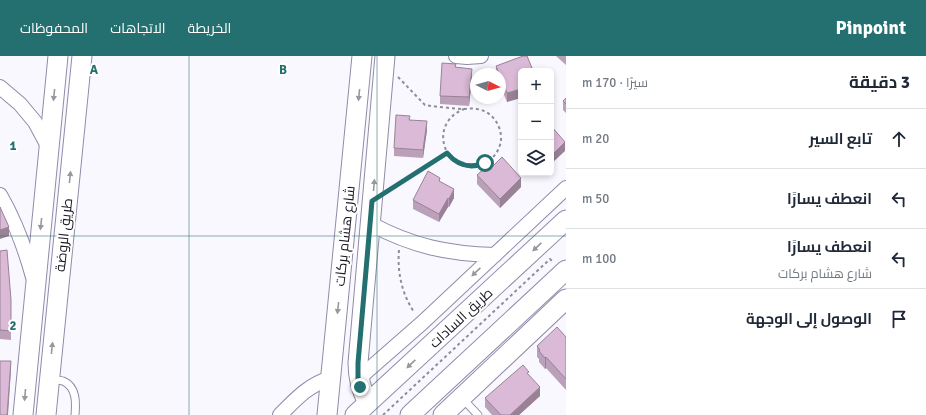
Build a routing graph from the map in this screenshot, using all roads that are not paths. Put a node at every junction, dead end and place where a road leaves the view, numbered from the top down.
1 (58, 56) edge
2 (82, 56) edge
3 (362, 56) edge
4 (456, 56) edge
5 (481, 56) edge
6 (385, 60) edge
7 (0, 87) edge
8 (49, 148) junction
9 (566, 188) edge
10 (0, 195) edge
11 (371, 224) junction
12 (564, 224) edge
13 (494, 255) junction
14 (564, 272) edge
15 (35, 284) junction
16 (566, 299) edge
17 (331, 378) junction
18 (358, 379) junction
19 (49, 380) junction
20 (462, 398) junction
21 (362, 409) edge
22 (23, 415) edge
23 (46, 415) edge
24 (75, 415) edge
25 (280, 415) edge
26 (327, 415) edge
27 (410, 415) edge
28 (443, 415) edge
29 (478, 415) edge

1 -> 8 street, طريق الروضة
19 -> 2 street, طريق الروضة
3 -> 17 street, شارع هشام بركات
4 - 5 street
11 -> 6 street, شارع هشام بركات
7 - 8 street
8 -> 15 street, طريق الروضة
9 - 13 street
10 - 15 street
11 - 13 street
11 - 18 street, شارع هشام بركات
12 -> 21 street, طريق السادات
13 -> 18 street
14 - 27 street
15 -> 22 street, طريق الروضة
16 - 20 street
17 - 18 street
17 - 25 street
17 - 26 street, شارع هشام بركات
18 - 21 street, شارع هشام بركات
19 - 23 street, طريق الروضة
19 - 24 lane
20 - 28 street
20 - 29 lane

